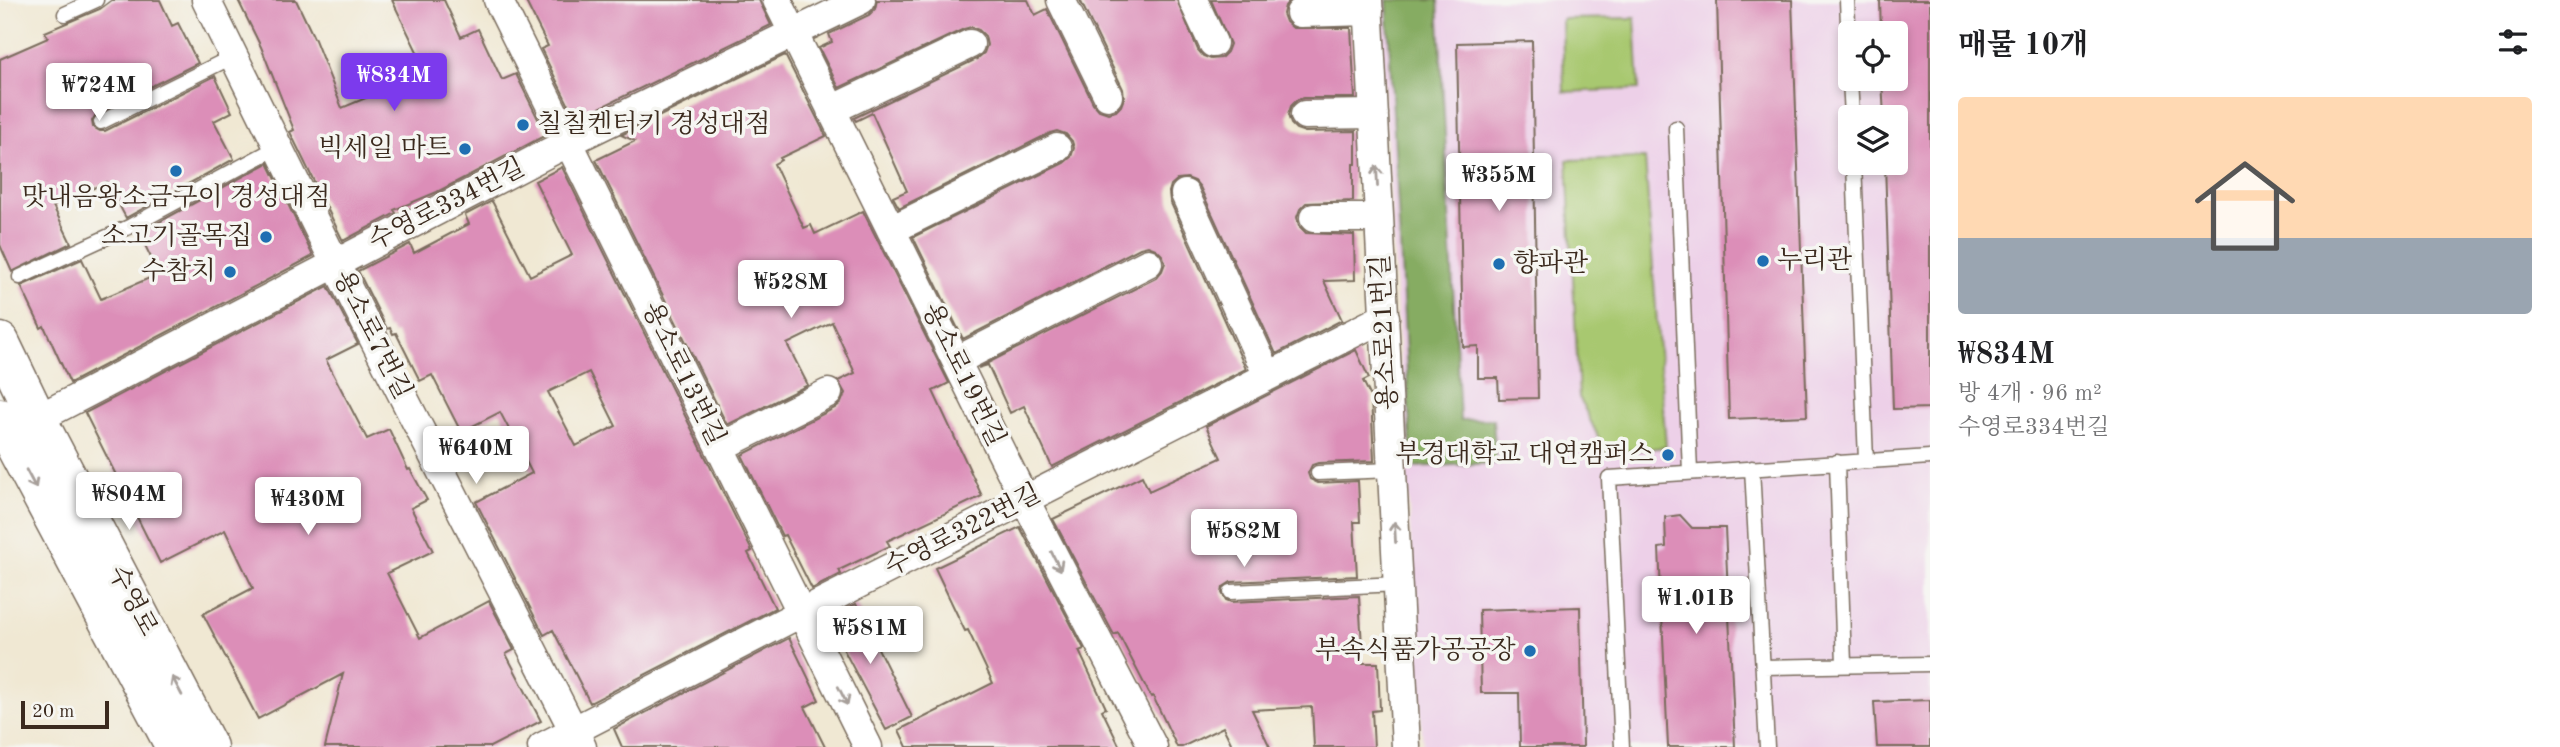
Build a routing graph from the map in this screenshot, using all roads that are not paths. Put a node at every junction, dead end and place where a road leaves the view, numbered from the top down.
1 (96, 0) edge
2 (206, 0) edge
3 (498, 0) edge
4 (777, 0) edge
5 (861, 0) edge
6 (1061, 0) edge
7 (1193, 0) edge
8 (1847, 0) edge
9 (1369, 5) edge
10 (1300, 13) dead end
11 (65, 15) dead end
12 (1848, 21) edge
13 (793, 34) junction
14 (1213, 43) dead end
15 (970, 44) dead end
16 (234, 56) junction
17 (1108, 96) dead end
18 (831, 110) junction
19 (1374, 114) junction
20 (1305, 115) dead end
21 (101, 122) dead end
22 (1676, 128) dead end
23 (569, 142) junction
24 (278, 147) junction
25 (1057, 148) dead end
26 (1854, 175) edge
27 (1185, 194) dead end
28 (1314, 218) dead end
29 (1379, 218) junction
30 (891, 230) junction
31 (335, 263) junction
32 (1148, 263) dead end
33 (20, 277) dead end
34 (1385, 317) junction
35 (0, 342) edge
36 (956, 361) junction
37 (1268, 376) junction
38 (828, 393) dead end
39 (19, 419) edge
40 (719, 447) junction
41 (1930, 457) edge
42 (1866, 460) junction
43 (1837, 462) junction
44 (1752, 468) junction
45 (1392, 470) junction
46 (1690, 472) junction
47 (1318, 473) dead end
48 (1025, 500) junction
49 (1398, 584) junction
50 (1231, 592) dead end
51 (801, 612) junction
52 (1844, 664) junction
53 (1930, 664) edge
54 (1763, 667) junction
55 (578, 739) edge
56 (180, 740) edge
57 (542, 747) edge
58 (868, 747) edge
59 (1153, 747) edge
60 (1406, 747) edge
61 (1622, 747) edge
62 (1767, 747) edge

1 - 11 lane
2 - 16 street, 용소로7번길
3 - 23 street, 용소로13번길
4 - 13 street, 용소로19번길
5 - 13 street, 수영로334번길
6 - 17 street
7 - 14 street
8 - 12 lane
9 - 10 street
9 - 19 street, 용소로21번길
13 - 18 street, 용소로19번길
13 - 23 street, 수영로334번길
15 - 18 street
16 - 21 lane
16 - 24 street, 용소로7번길
18 - 30 street, 용소로19번길
19 - 20 street
29 -> 19 street, 용소로21번길
22 - 46 lane
23 - 31 street, 수영로334번길
23 - 40 street, 용소로13번길
24 - 31 street, 용소로7번길
24 - 33 lane
25 - 30 street
26 - 42 lane
27 - 37 street
28 - 29 street
29 - 34 street, 용소로21번길
30 - 36 street, 용소로19번길
31 - 39 street, 수영로334번길
31 - 55 street, 용소로7번길
32 - 36 street
34 - 37 street, 수영로322번길
34 - 45 street, 용소로21번길
35 - 39 main road, 수영로
36 - 48 street, 용소로19번길
37 - 48 street, 수영로322번길
38 - 40 street
39 - 56 main road, 수영로
40 - 51 street, 용소로13번길
41 - 42 lane
42 - 43 lane
43 - 44 lane
43 - 52 lane
44 - 46 lane
44 - 54 lane
45 - 47 lane
49 -> 45 street, 용소로21번길
46 - 61 lane
48 - 51 street, 수영로322번길
48 -> 59 street, 용소로19번길
49 - 50 lane
49 - 60 street, 용소로21번길
51 - 55 street, 수영로322번길
51 -> 58 street, 용소로13번길
52 - 53 lane
52 - 54 lane
54 - 62 lane
55 - 57 street, 수영로322번길

